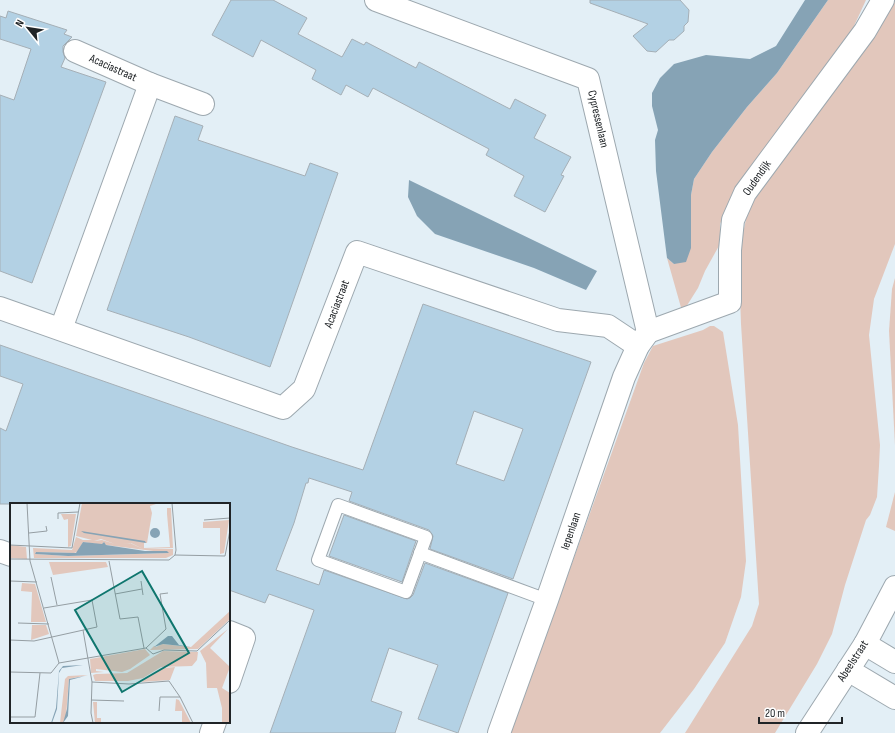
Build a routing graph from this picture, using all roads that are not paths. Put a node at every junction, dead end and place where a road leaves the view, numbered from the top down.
1 (376, 0) edge
2 (883, 0) edge
3 (75, 51) dead end
4 (150, 84) junction
5 (203, 104) dead end
6 (0, 308) edge
7 (61, 329) junction
8 (643, 339) junction
9 (0, 552) edge
10 (420, 553) junction
11 (10, 555) edge
12 (895, 587) edge
13 (547, 600) junction
14 (230, 632) edge
15 (866, 644) junction
16 (895, 662) edge
17 (848, 670) junction
18 (230, 679) edge
19 (895, 698) edge
20 (215, 723) edge
21 (211, 733) edge
22 (499, 733) edge
23 (807, 733) edge

1 - 8 street, Cypressenlaan
2 - 8 street, Oudendijk
3 - 4 street, Acaciastraat
4 - 5 street, Acaciastraat
4 - 7 street, Acaciastraat
6 - 7 street, Acaciastraat
7 - 8 street, Acaciastraat
8 - 13 street, Iepenlaan
9 - 11 street
10 - 10 lane
10 - 13 lane
12 - 15 street, Abeelstraat
13 - 22 street, Iepenlaan
14 - 18 street
15 - 16 street
15 - 17 street, Abeelstraat
17 - 19 street
17 - 23 street, Abeelstraat
20 - 21 street

